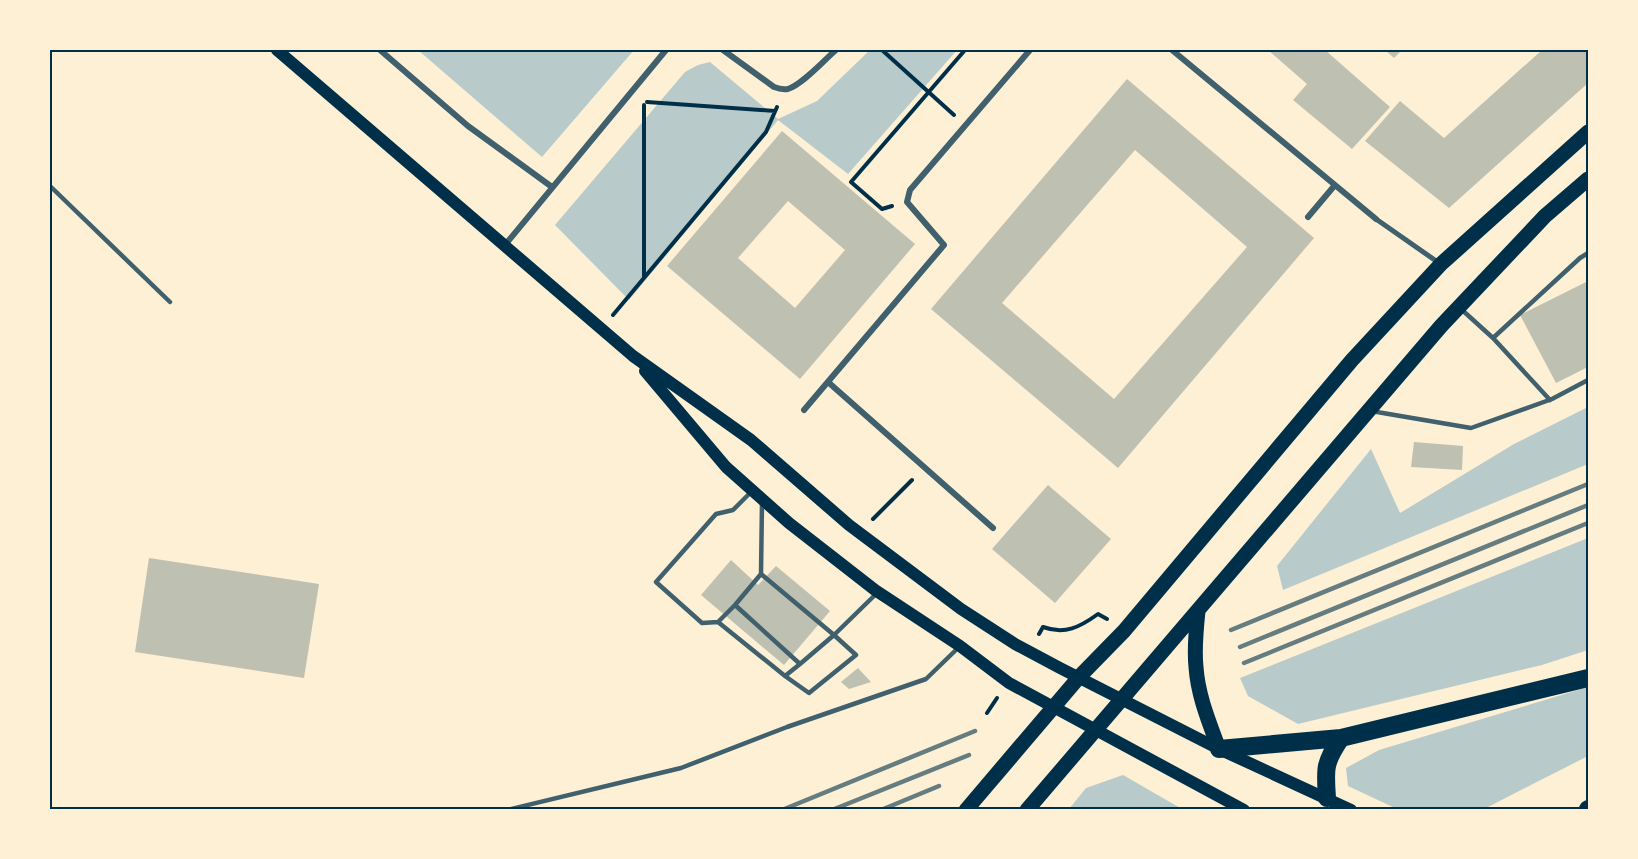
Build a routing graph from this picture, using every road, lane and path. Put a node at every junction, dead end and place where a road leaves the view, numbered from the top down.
1 (277, 50) edge
2 (380, 50) edge
3 (666, 50) edge
4 (723, 50) edge
5 (836, 50) edge
6 (882, 50) edge
7 (965, 50) edge
8 (1030, 50) edge
9 (1172, 50) edge
10 (789, 89) junction
11 (929, 92) junction
12 (775, 111) junction
13 (965, 126) junction
14 (1588, 132) edge
15 (1588, 178) edge
16 (1335, 185) junction
17 (50, 186) edge
18 (552, 188) junction
19 (907, 202) junction
20 (1308, 217) dead end
21 (1376, 219) joint
22 (505, 246) junction
23 (1588, 253) edge
24 (1441, 264) junction
25 (644, 278) junction
26 (170, 302) dead end
27 (1459, 307) junction
28 (602, 329) junction
29 (1493, 338) junction
30 (633, 357) junction
31 (1588, 380) edge
32 (828, 382) junction
33 (1550, 399) junction
34 (804, 410) dead end
35 (1369, 411) junction
36 (925, 466) junction
37 (752, 490) junction
38 (762, 500) junction
39 (993, 528) dead end
40 (859, 534) junction
41 (761, 574) junction
42 (878, 592) junction
43 (735, 605) junction
44 (1198, 611) junction
45 (718, 622) junction
46 (834, 635) junction
47 (960, 646) junction
48 (800, 664) junction
49 (785, 676) junction
50 (1080, 676) junction
51 (1588, 678) edge
52 (1122, 699) junction
53 (1053, 707) junction
54 (1094, 730) junction
55 (1341, 738) junction
56 (1219, 748) junction
57 (1328, 804) edge
58 (507, 810) edge
59 (966, 810) edge
60 (1027, 810) edge
61 (1244, 810) edge
62 (1351, 810) edge

1 - 22 main road
2 - 18 street
3 - 18 street
4 - 10 street
5 - 10 street
6 - 11 path
7 - 11 path
8 - 13 street
9 - 16 street
10 - 12 path
11 - 13 path
11 - 19 path
12 - 25 path
12 - 25 path
13 - 19 street
14 - 24 main road
15 - 27 main road
16 - 20 street
16 - 21 street
17 - 26 lane
18 - 22 street
19 - 32 street
21 - 24 street
22 - 28 main road
23 - 29 lane
24 - 50 main road
25 - 28 path
27 - 29 lane
27 - 35 main road
28 - 30 main road
29 - 33 lane
30 - 37 main road
30 - 40 main road
31 - 33 lane
32 - 34 street
32 - 36 street
33 - 35 lane
35 - 44 main road
36 - 39 street
36 - 40 path
37 - 38 main road
37 - 45 lane
38 - 41 lane
38 - 42 main road
40 - 50 main road
41 - 43 lane
41 - 46 lane
42 - 46 lane
42 - 47 main road
43 - 45 lane
43 - 48 lane
44 - 52 main road
44 - 56 main road
45 - 49 lane
46 - 48 lane
46 - 49 lane
47 - 53 main road
47 - 58 lane
48 - 49 lane
50 - 52 main road
50 - 53 main road
51 - 55 highway
52 - 54 main road
52 - 56 main road
53 - 54 main road
53 - 59 main road
54 - 60 main road
54 - 61 main road
55 - 56 highway
55 - 57 highway
56 - 57 main road
57 - 62 main road

